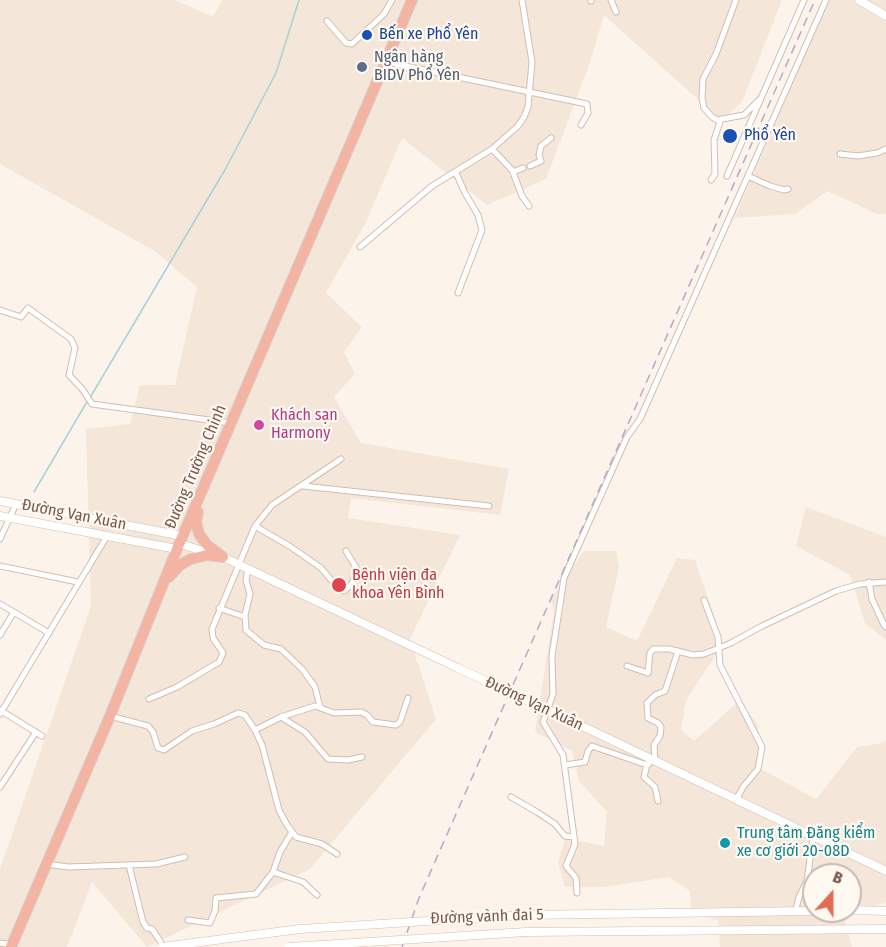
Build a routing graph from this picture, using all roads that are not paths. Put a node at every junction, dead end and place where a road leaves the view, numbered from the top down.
1 (392, 0) edge
2 (412, 0) edge
3 (522, 0) edge
4 (611, 0) edge
5 (736, 0) edge
6 (804, 0) edge
7 (826, 0) edge
8 (859, 0) edge
9 (616, 12) dead end
10 (886, 16) edge
11 (327, 21) dead end
12 (386, 62) junction
13 (530, 93) junction
14 (762, 97) junction
15 (721, 119) junction
16 (581, 125) dead end
17 (551, 138) dead end
18 (492, 149) junction
19 (886, 149) edge
20 (840, 154) dead end
21 (530, 166) dead end
22 (523, 168) dead end
23 (513, 172) junction
24 (456, 173) junction
25 (727, 176) dead end
26 (748, 176) junction
27 (711, 180) dead end
28 (789, 189) dead end
29 (529, 206) dead end
30 (360, 247) dead end
31 (458, 293) dead end
32 (0, 310) edge
33 (231, 423) junction
34 (341, 459) dead end
35 (303, 486) junction
36 (203, 490) junction
37 (0, 501) edge
38 (16, 504) junction
39 (489, 506) dead end
40 (0, 516) edge
41 (11, 518) junction
42 (255, 526) junction
43 (107, 536) junction
44 (0, 539) edge
45 (180, 543) junction
46 (346, 551) dead end
47 (223, 557) junction
48 (238, 564) junction
49 (0, 566) edge
50 (248, 569) junction
51 (78, 582) junction
52 (869, 582) junction
53 (886, 582) edge
54 (163, 585) junction
55 (704, 600) dead end
56 (0, 604) edge
57 (219, 608) junction
58 (14, 612) junction
59 (245, 617) junction
60 (886, 627) edge
61 (50, 633) junction
62 (0, 635) edge
63 (719, 649) junction
64 (678, 651) junction
65 (627, 666) dead end
66 (408, 698) dead end
67 (149, 699) dead end
68 (320, 706) junction
69 (0, 712) edge
70 (110, 716) junction
71 (281, 717) junction
72 (255, 729) junction
73 (362, 758) dead end
74 (650, 763) junction
75 (565, 765) junction
76 (0, 787) edge
77 (511, 797) dead end
78 (736, 800) junction
79 (658, 801) dead end
80 (292, 832) junction
81 (574, 837) junction
82 (813, 837) junction
83 (337, 854) dead end
84 (185, 857) dead end
85 (46, 864) junction
86 (129, 865) junction
87 (886, 871) edge
88 (273, 872) junction
89 (577, 893) dead end
90 (317, 895) dead end
91 (796, 909) dead end
92 (862, 910) edge
93 (802, 911) edge
94 (886, 911) edge
95 (188, 920) dead end
96 (886, 929) edge
97 (0, 943) edge
98 (11, 946) edge
99 (163, 947) edge
100 (289, 947) edge

1 - 11 street
2 - 12 highway, Đường Trường Chinh
3 - 13 street
4 - 9 street
5 - 15 street
6 - 14 street
7 - 26 street
8 - 10 main road
12 - 13 street
12 - 33 highway, Đường Trường Chinh
13 - 16 street
13 - 18 street
14 - 15 street
14 - 25 street
15 - 27 street
17 - 21 street
18 - 23 street
18 - 24 street
19 - 20 street
22 - 23 street
23 - 29 street
24 - 30 street
24 - 31 street
26 - 28 street
26 - 75 street
32 - 33 street
33 - 36 highway, Đường Trường Chinh
34 - 35 street
35 - 39 street
35 - 42 street
36 - 45 highway, Đường Trường Chinh
36 - 47 highway
37 - 38 main road, Đường Vạn Xuân
38 - 41 street
38 - 45 main road, Đường Vạn Xuân
40 - 41 main road, Đường Vạn Xuân
41 - 43 main road, Đường Vạn Xuân
41 - 44 street
42 - 46 street
42 - 48 street
43 - 45 main road, Đường Vạn Xuân
43 - 51 street
45 - 47 main road, Đường Vạn Xuân
45 - 54 highway, Đường Trường Chinh
47 - 48 main road, Đường Vạn Xuân
47 - 54 highway
48 - 50 main road, Đường Vạn Xuân
48 - 57 street
49 - 51 street
50 - 59 street
50 - 74 main road, Đường Vạn Xuân, bridge
51 - 61 street
52 - 53 street
52 - 60 street
52 - 63 street
54 - 70 highway, Đường Trường Chinh
55 - 63 street
56 - 58 street
57 - 59 street
57 - 67 street
58 - 61 street
58 - 62 street
59 - 68 street
61 - 69 street
63 - 64 street
63 - 78 street
64 - 65 street
64 - 74 street
66 - 68 street
68 - 71 street
69 - 76 street
70 - 72 street
70 - 85 highway, Đường Trường Chinh
71 - 72 street
71 - 73 street
72 - 80 street
74 - 75 street
74 - 78 main road, Đường Vạn Xuân
74 - 79 street
75 - 81 street
77 - 81 street
78 - 82 main road, Đường Vạn Xuân
80 - 83 street
80 - 88 street
81 - 89 street
82 - 87 main road, Đường Vạn Xuân
82 - 91 street
84 - 86 street
85 - 86 street
85 - 98 highway, Đường Trường Chinh
86 - 99 street
88 - 90 street
88 - 95 street
92 - 94 main road
93 - 99 main road, Đường vành đai 5, bridge
96 - 100 main road, Đường vành đai 5, bridge
97 - 98 street

